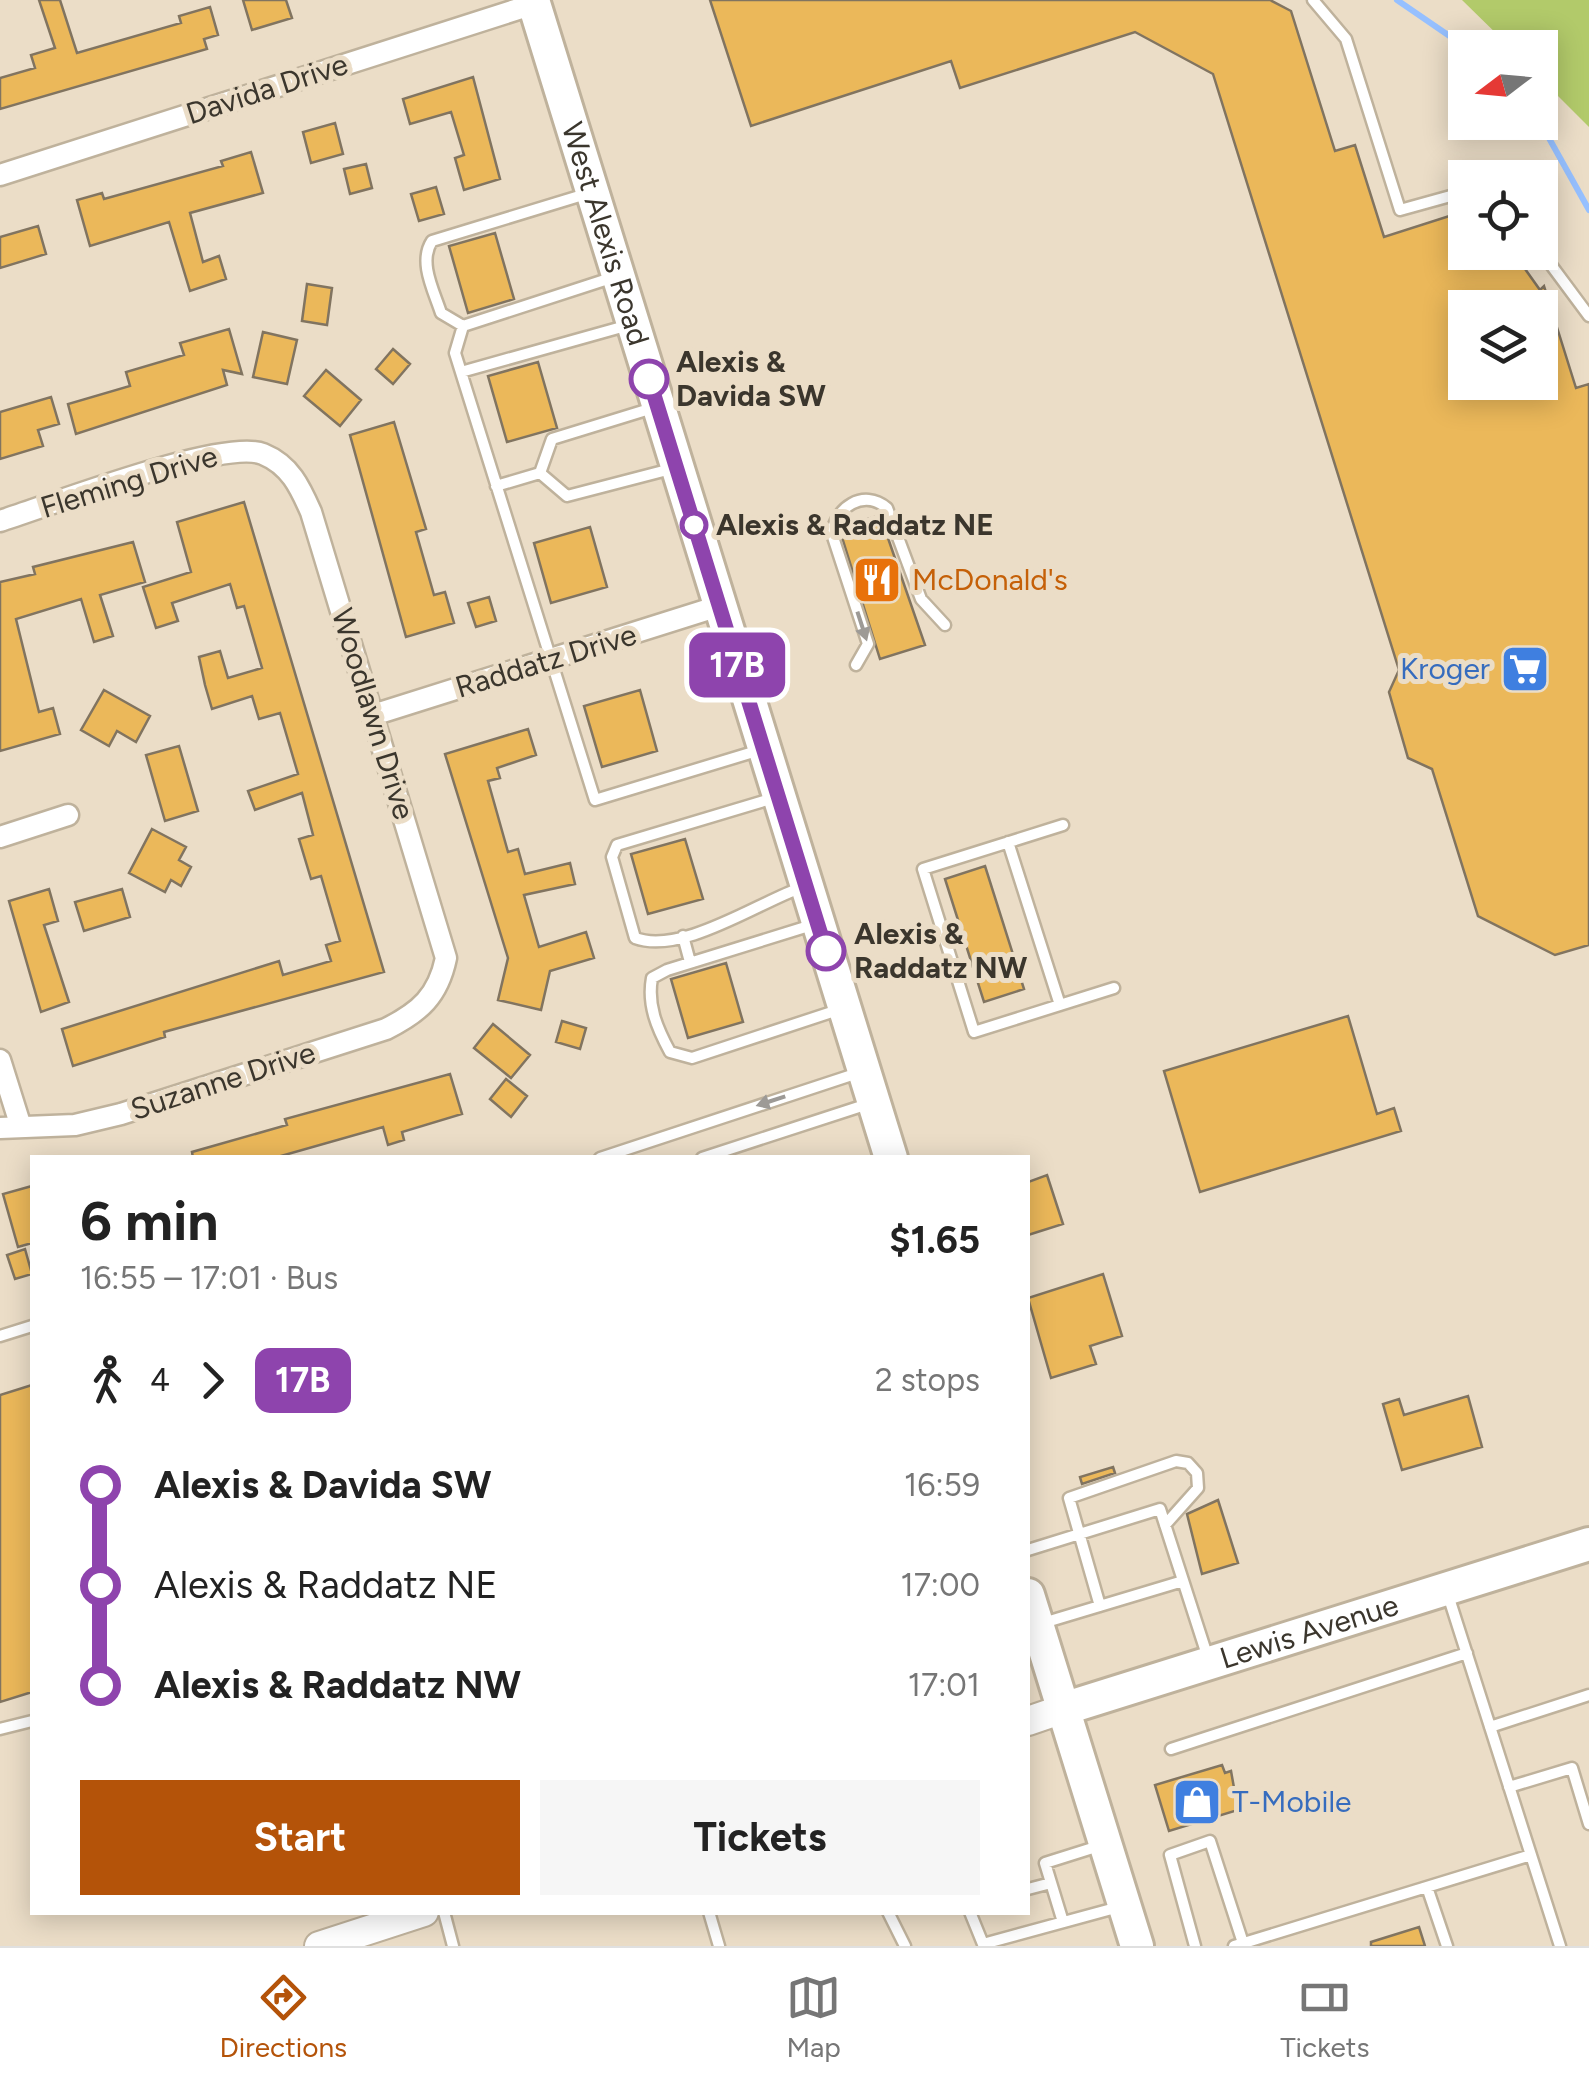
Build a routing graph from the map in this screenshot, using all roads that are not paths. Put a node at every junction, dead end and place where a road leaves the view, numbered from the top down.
1 (1314, 0) edge
2 (534, 2) edge
3 (0, 175) edge
4 (592, 192) junction
5 (1448, 197) edge
6 (1555, 270) edge
7 (618, 276) junction
8 (1589, 316) edge
9 (632, 324) junction
10 (463, 326) junction
11 (461, 372) junction
12 (658, 406) junction
13 (260, 452) joint
14 (676, 467) junction
15 (540, 472) junction
16 (496, 486) junction
17 (0, 521) edge
18 (719, 606) junction
19 (945, 625) dead end
20 (550, 660) junction
21 (856, 665) dead end
22 (373, 715) junction
23 (763, 749) junction
24 (778, 797) junction
25 (68, 816) dead end
26 (1062, 825) dead end
27 (0, 837) edge
28 (1008, 842) junction
29 (806, 886) junction
30 (818, 923) junction
31 (683, 936) junction
32 (690, 962) junction
33 (1114, 988) dead end
34 (434, 995) joint
35 (1060, 1004) junction
36 (844, 1008) junction
37 (0, 1060) edge
38 (864, 1071) junction
39 (874, 1102) junction
40 (10, 1128) edge
41 (609, 1155) edge
42 (711, 1155) edge
43 (890, 1155) edge
44 (30, 1327) edge
45 (0, 1336) edge
46 (1165, 1524) junction
47 (1077, 1534) junction
48 (1589, 1544) edge
49 (1030, 1549) edge
50 (1183, 1581) junction
51 (1446, 1589) junction
52 (1100, 1606) junction
53 (1032, 1610) edge
54 (1467, 1653) junction
55 (1210, 1663) junction
56 (1589, 1695) edge
57 (1064, 1709) junction
58 (1030, 1719) edge
59 (30, 1720) edge
60 (1490, 1727) junction
61 (0, 1728) edge
62 (1171, 1748) dead end
63 (1509, 1787) junction
64 (1589, 1824) edge
65 (1105, 1844) junction
66 (1531, 1856) junction
67 (1051, 1883) junction
68 (1427, 1887) junction
69 (1030, 1888) edge
70 (1124, 1906) junction
71 (415, 1915) edge
72 (445, 1915) edge
73 (710, 1915) edge
74 (890, 1915) edge
75 (971, 1915) edge
76 (1063, 1922) junction
77 (979, 1945) edge
78 (1239, 1945) edge
79 (318, 1946) edge
80 (454, 1946) edge
81 (719, 1946) edge
82 (905, 1946) edge
83 (1137, 1946) edge
84 (1196, 1946) edge
85 (1447, 1946) edge
86 (1560, 1946) edge

1 - 5 lane
2 - 3 street, Davida Drive
2 - 4 main road, West Alexis Road
4 - 7 main road, West Alexis Road
4 - 10 lane
6 - 8 lane
7 - 9 main road, West Alexis Road
7 - 10 lane
9 - 11 lane
9 - 12 main road, West Alexis Road
10 - 11 lane
11 - 16 lane
12 - 14 main road, West Alexis Road
12 - 15 lane
13 - 17 street, Fleming Drive
13 - 22 street, Woodlawn Drive
14 - 15 lane
14 - 18 main road, West Alexis Road
15 - 16 lane
16 - 20 lane
18 - 20 street, Raddatz Drive
18 - 23 main road, West Alexis Road
19 -> 21 lane
20 - 22 street, Raddatz Drive
20 - 23 lane
22 - 34 street, Woodlawn Drive
23 - 24 main road, West Alexis Road
24 - 29 main road, West Alexis Road
24 - 31 lane
25 - 27 street
26 - 28 lane
28 - 35 lane
28 - 35 lane
29 - 30 main road, West Alexis Road
29 - 31 lane
30 - 32 lane
30 - 36 main road, West Alexis Road
31 - 32 lane
32 - 36 lane
33 - 35 lane
34 - 40 street, Suzanne Drive
36 - 38 main road, West Alexis Road
37 - 40 street
38 - 39 main road, West Alexis Road
38 -> 41 lane
39 - 42 lane
39 - 43 main road, West Alexis Road
44 - 45 lane
46 - 47 lane
46 - 47 lane
46 - 50 lane
47 - 49 lane
47 - 52 lane
48 - 51 main road, Lewis Avenue
50 - 52 lane
50 - 55 lane
51 - 54 lane
51 - 55 main road, Lewis Avenue
52 - 53 lane
53 - 57 main road
54 - 60 lane
54 - 62 lane
55 - 57 main road, Lewis Avenue
56 - 60 lane
57 - 58 main road, Lewis Avenue
57 - 65 main road
59 - 61 lane
60 - 63 lane
63 - 64 lane
63 - 66 lane
65 - 67 lane
65 - 70 main road
66 - 68 lane
66 - 86 lane
67 - 69 lane
67 - 76 lane
68 - 78 lane
68 - 85 lane
70 - 76 lane
70 - 83 main road
71 - 79 main road
72 - 80 lane
73 - 81 lane
74 - 82 lane
75 - 77 lane
76 - 77 lane
78 - 84 lane

